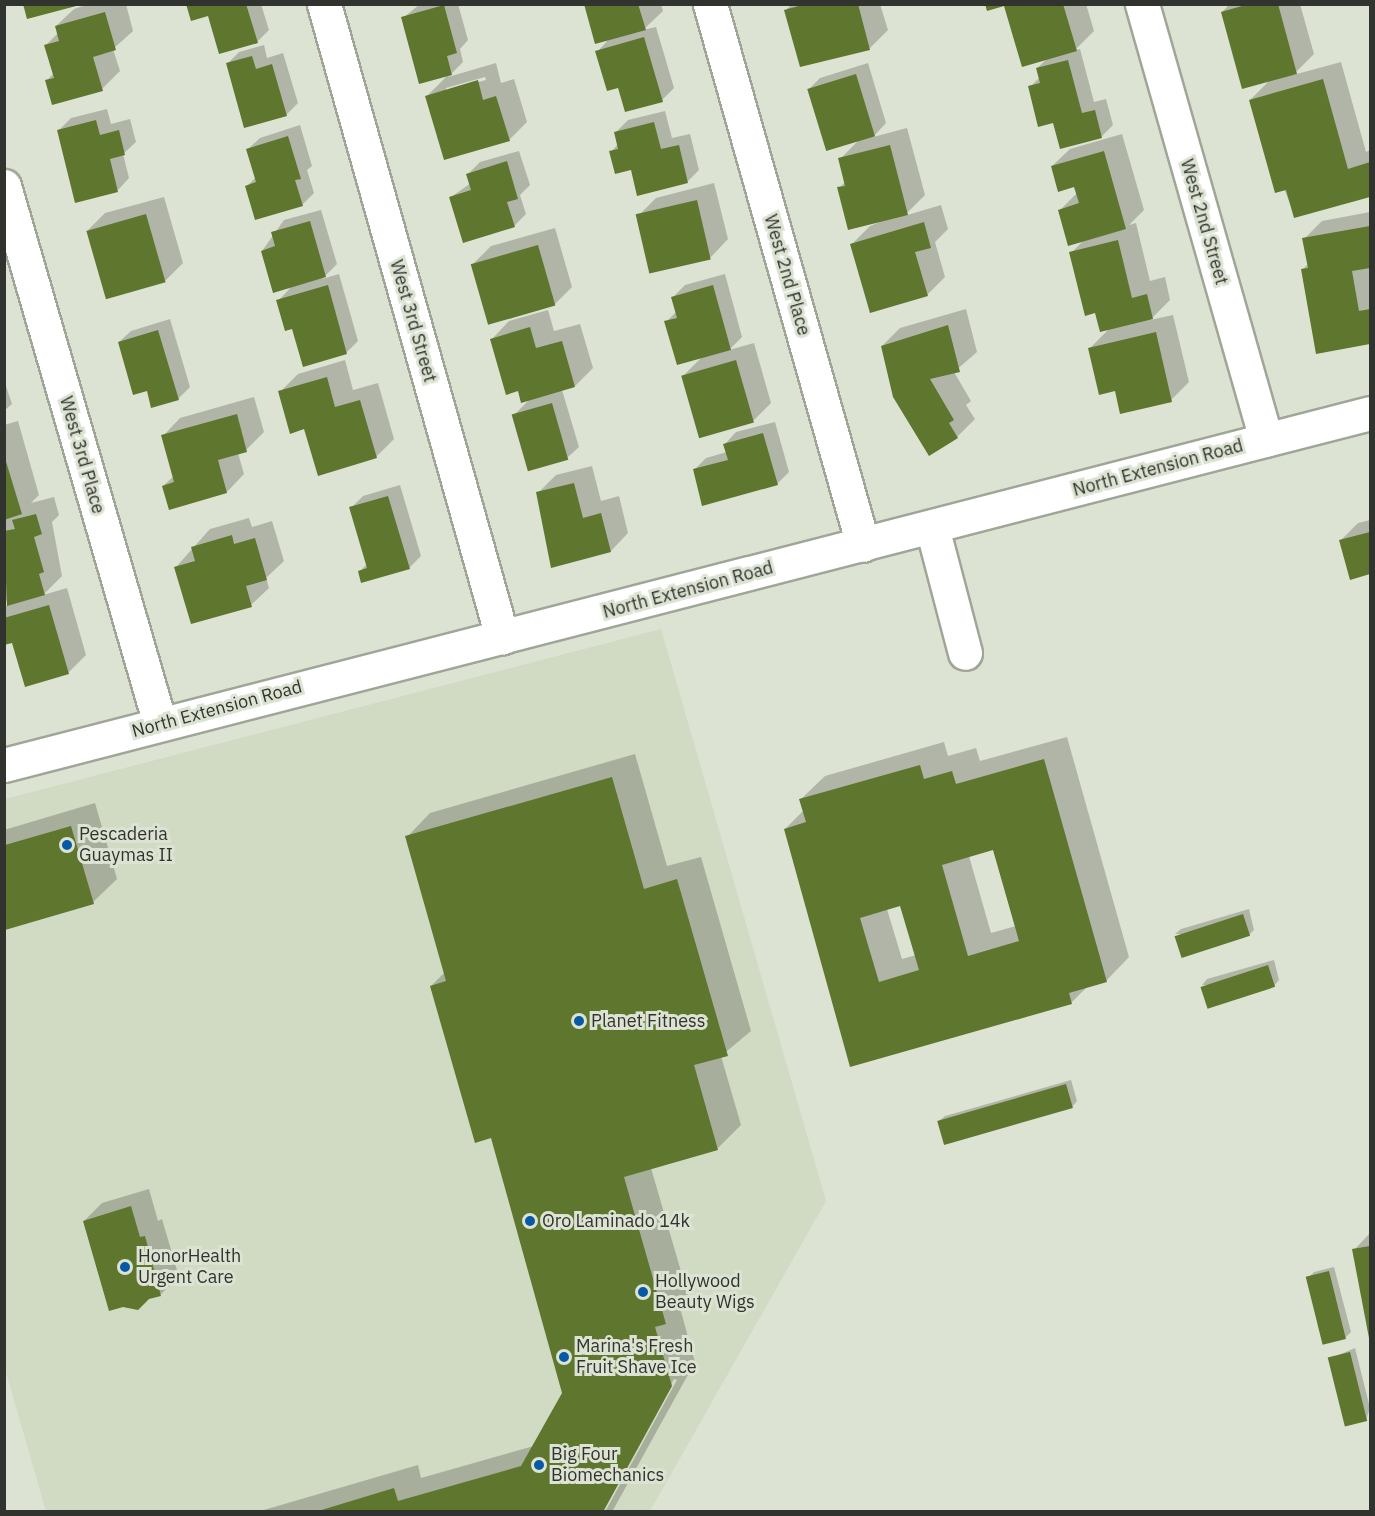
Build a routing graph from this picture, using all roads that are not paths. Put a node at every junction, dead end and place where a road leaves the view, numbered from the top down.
1 (324, 4) edge
2 (710, 4) edge
3 (1142, 4) edge
4 (4, 186) edge
5 (1371, 413) edge
6 (1266, 440) junction
7 (932, 527) junction
8 (863, 545) junction
9 (502, 637) junction
10 (965, 653) dead end
11 (160, 724) junction
12 (4, 765) edge

1 - 9 street, West 3rd Street
2 - 8 street, West 2nd Place
3 - 6 street, West 2nd Street
4 - 11 street, West 3rd Place
5 - 6 street, North Extension Road
6 - 7 street, North Extension Road
7 - 8 street, North Extension Road
7 - 10 street
8 - 9 street, North Extension Road
9 - 11 street, North Extension Road
11 - 12 street, North Extension Road

